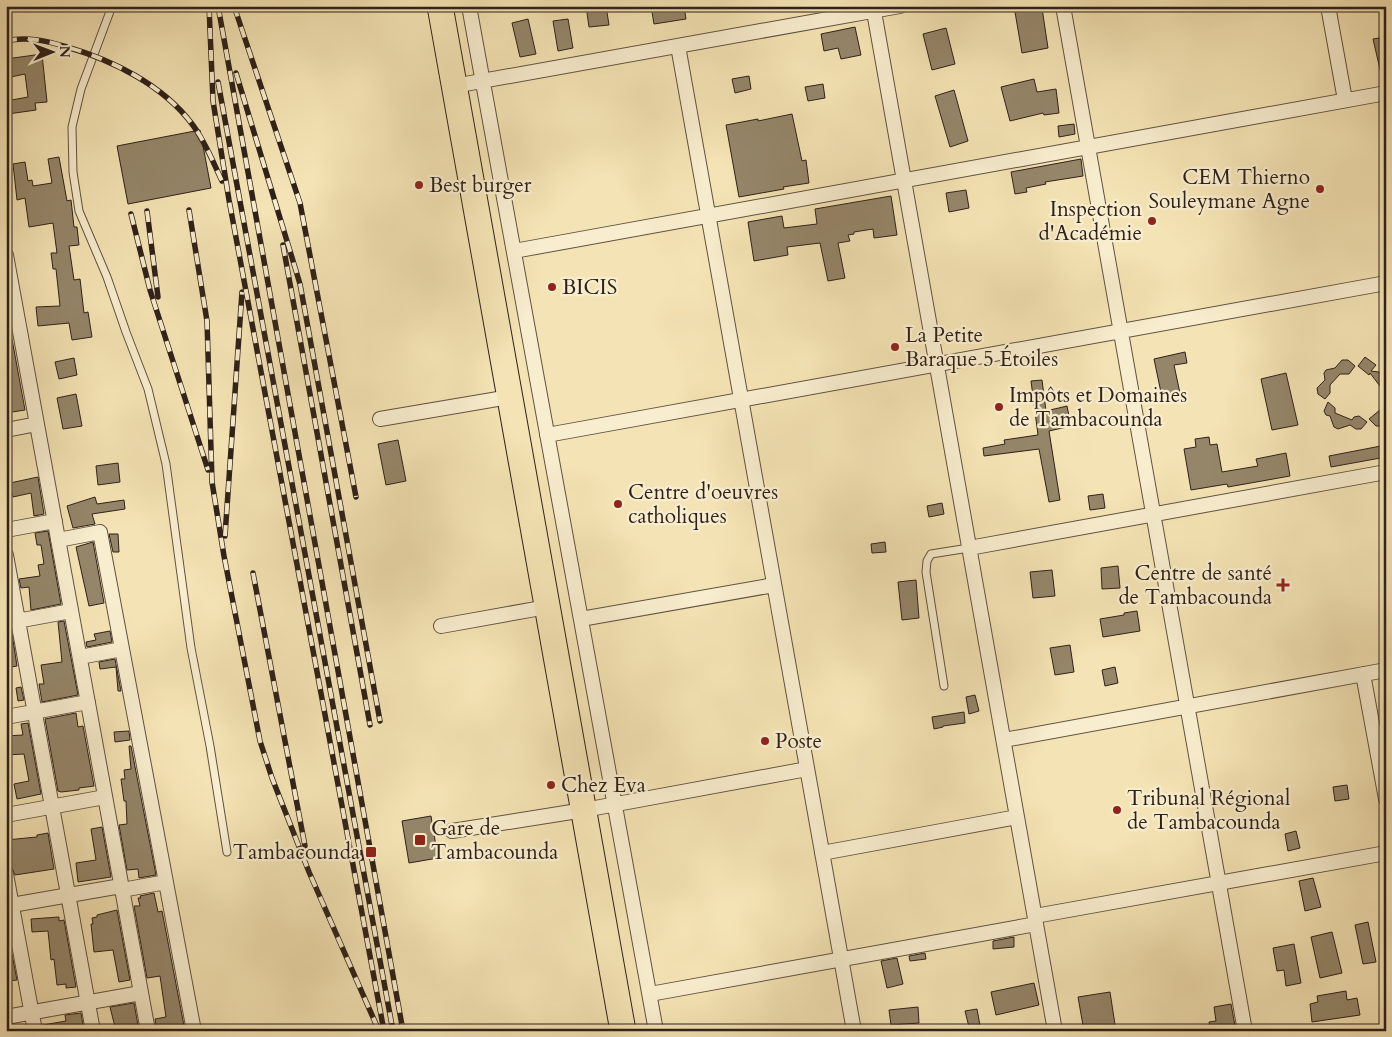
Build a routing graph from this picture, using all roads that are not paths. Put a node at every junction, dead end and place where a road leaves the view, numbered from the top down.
1 (112, 6) edge
2 (469, 6) edge
3 (900, 6) edge
4 (1063, 6) edge
5 (1328, 6) edge
6 (439, 7) edge
7 (873, 9) edge
8 (678, 46) junction
9 (483, 81) junction
10 (454, 86) junction
11 (1386, 93) edge
12 (1345, 100) junction
13 (1088, 147) junction
14 (904, 180) junction
15 (708, 216) junction
16 (514, 251) junction
17 (6, 255) edge
18 (1386, 283) edge
19 (13, 331) edge
20 (1121, 331) junction
21 (937, 364) junction
22 (510, 397) junction
23 (741, 400) junction
24 (380, 419) dead end
25 (37, 424) junction
26 (6, 430) edge
27 (547, 435) junction
28 (1386, 472) edge
29 (1153, 514) junction
30 (55, 521) junction
31 (6, 530) edge
32 (58, 540) junction
33 (969, 548) junction
34 (6, 555) edge
35 (774, 584) junction
36 (548, 608) junction
37 (71, 611) junction
38 (581, 620) junction
39 (12, 622) edge
40 (441, 626) dead end
41 (122, 649) junction
42 (80, 657) junction
43 (1386, 670) edge
44 (1363, 674) junction
45 (944, 686) dead end
46 (88, 702) junction
47 (1188, 706) junction
48 (35, 711) junction
49 (6, 716) edge
50 (1004, 740) junction
51 (807, 769) junction
52 (105, 797) junction
53 (1386, 799) edge
54 (615, 804) junction
55 (52, 806) junction
56 (584, 810) junction
57 (6, 815) edge
58 (1017, 818) junction
59 (452, 831) dead end
60 (227, 852) dead end
61 (822, 853) junction
62 (1386, 853) edge
63 (6, 874) edge
64 (166, 882) junction
65 (1219, 883) junction
66 (122, 888) junction
67 (68, 895) junction
68 (9, 906) edge
69 (1036, 920) junction
70 (841, 959) junction
71 (141, 993) junction
72 (650, 994) junction
73 (88, 1002) junction
74 (31, 1013) junction
75 (6, 1017) edge
76 (35, 1031) edge
77 (94, 1031) edge
78 (148, 1031) edge
79 (194, 1031) edge
80 (623, 1031) edge
81 (656, 1031) edge
82 (854, 1031) edge
83 (1055, 1031) edge
84 (1246, 1031) edge

1 - 60 lane
2 - 9 street
3 - 7 street
4 - 13 street
5 - 12 street
6 - 10 highway
7 - 8 street
7 - 14 street
8 - 9 street
8 - 15 street
9 - 10 street
9 - 16 street
10 - 22 highway
11 - 12 street
12 - 13 street
13 - 14 street
13 - 20 street
14 - 15 street
14 - 21 street
15 - 16 street
15 - 23 street
16 - 27 street
17 - 19 street
18 - 20 street
19 - 25 street
20 - 21 street
20 - 29 street
21 - 23 street
21 - 33 street
22 - 24 street
22 - 36 highway
23 - 27 street
23 - 35 street
25 - 26 street
25 - 30 street
27 - 38 street
28 - 29 street
29 - 33 street
29 - 47 street
30 - 31 street
30 - 32 street
32 - 37 street
32 - 41 street
33 - 45 lane
33 - 50 street
34 - 39 street
35 - 38 street
35 - 51 street
36 - 40 street
36 - 56 highway
37 - 39 street
37 - 42 street
38 - 54 street
39 - 48 street
41 - 42 street
41 - 64 street
42 - 46 street
43 - 44 street
44 - 47 street
44 - 53 street
46 - 48 street
46 - 52 street
47 - 50 street
47 - 65 street
48 - 49 street
48 - 55 street
50 - 58 street
51 - 54 street
51 - 61 street
52 - 55 street
52 - 66 street
54 - 56 street
54 - 72 street
55 - 57 street
55 - 67 street
56 - 59 street
56 - 80 highway
58 - 61 street
58 - 69 street
61 - 70 street
62 - 65 street
63 - 68 street
64 - 66 street
64 - 79 street
65 - 69 street
65 - 84 street
66 - 67 street
66 - 71 street
67 - 68 street
67 - 73 street
68 - 74 street
69 - 70 street
69 - 83 street
70 - 72 street
70 - 82 street
71 - 73 street
71 - 78 street
72 - 81 street
73 - 74 street
73 - 77 street
74 - 75 street
74 - 76 street

